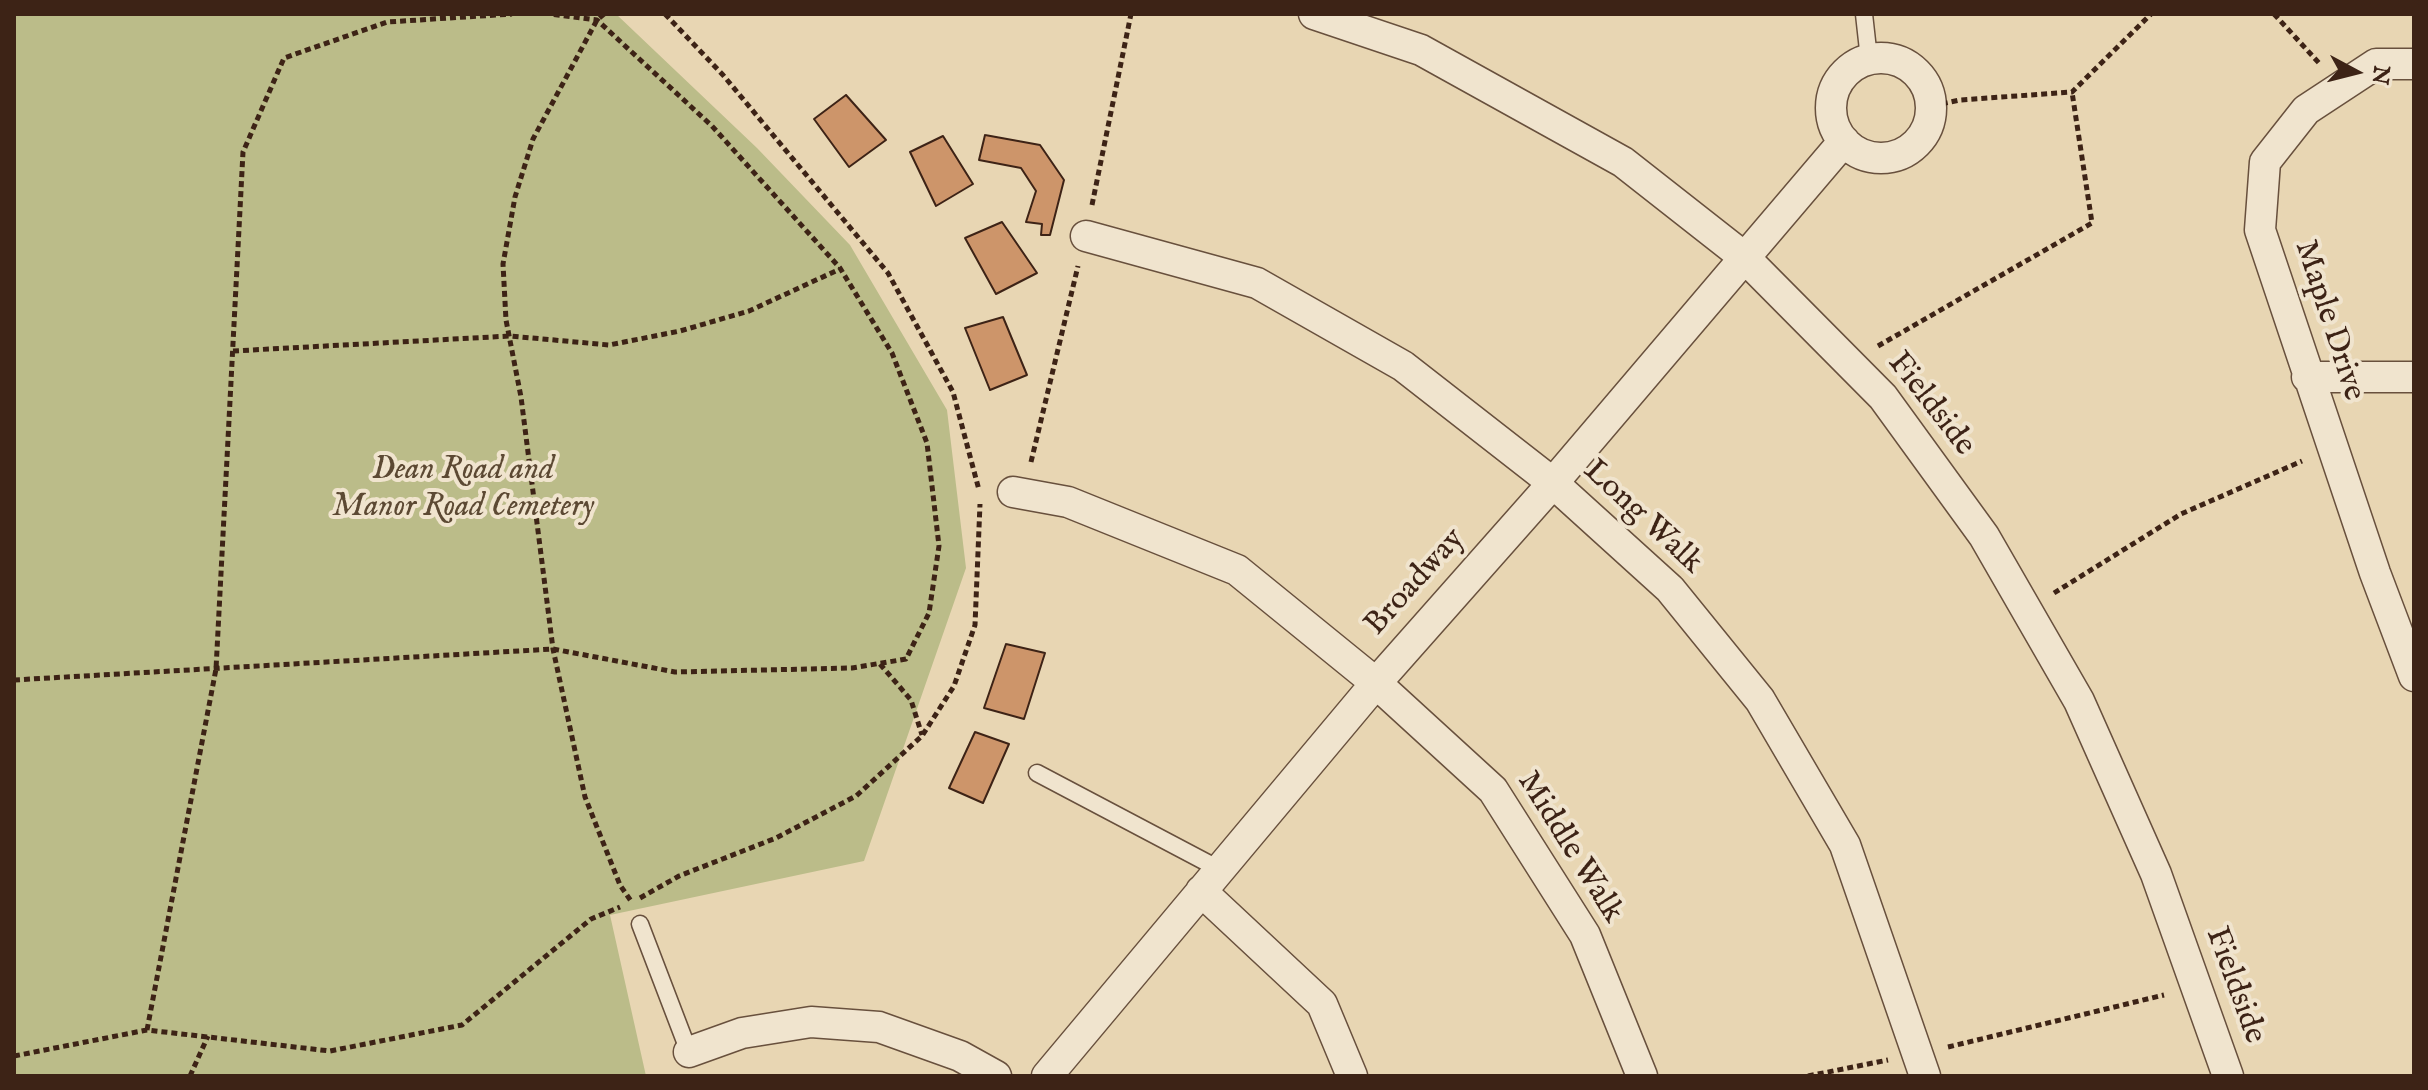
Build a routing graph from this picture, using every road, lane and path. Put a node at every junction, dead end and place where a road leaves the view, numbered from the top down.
1 (512, 14) edge
2 (550, 14) edge
3 (604, 14) edge
4 (665, 14) edge
5 (1314, 14) edge
6 (1864, 14) edge
7 (2151, 14) edge
8 (2274, 14) edge
9 (597, 20) junction
10 (1869, 59) junction
11 (2414, 64) edge
12 (2341, 87) junction
13 (2072, 92) junction
14 (1932, 106) junction
15 (1844, 141) junction
16 (1086, 236) dead end
17 (1744, 257) junction
18 (840, 268) junction
19 (510, 336) junction
20 (233, 351) junction
21 (1849, 363) junction
22 (2307, 377) junction
23 (2414, 377) edge
24 (2333, 448) junction
25 (1553, 483) junction
26 (1013, 492) dead end
27 (2027, 609) junction
28 (553, 649) junction
29 (880, 664) junction
30 (216, 669) junction
31 (2414, 676) edge
32 (14, 680) edge
33 (1376, 683) junction
34 (922, 736) junction
35 (1037, 773) dead end
36 (1210, 880) junction
37 (632, 902) junction
38 (640, 924) joint
39 (2196, 988) junction
40 (147, 1030) junction
41 (208, 1036) junction
42 (689, 1052) joint
43 (14, 1056) edge
44 (1921, 1065) edge
45 (190, 1076) edge
46 (996, 1076) edge
47 (1047, 1076) edge
48 (1352, 1076) edge
49 (1642, 1076) edge
50 (1808, 1076) edge
51 (2228, 1076) edge

1 - 20 path
2 - 9 path
3 - 9 path
4 - 34 path
5 - 17 street, Fieldside
6 - 10 lane
7 - 13 path
8 - 12 path
9 - 18 path
9 - 19 path
10 - 14 street
10 - 15 street
11 - 12 street, Maple Drive
12 - 22 street, Maple Drive
13 - 14 path
13 - 21 path
14 - 15 street
15 - 17 street, Broadway
16 - 25 street, Long Walk
17 - 21 street, Fieldside
17 - 25 street, Broadway
18 - 19 path
18 - 29 path
19 - 20 path
19 - 28 path
20 - 30 path
21 - 27 street, Fieldside
22 - 23 street
22 - 24 street, Maple Drive
24 - 27 path
24 - 31 street, Maple Drive
25 - 33 street, Broadway
25 - 44 street, Long Walk
26 - 33 street, Middle Walk
27 - 39 street, Fieldside
28 - 29 path
28 - 30 path
28 - 37 path
29 - 34 path
30 - 32 path
30 - 40 path
33 - 36 street, Broadway
33 - 49 street, Middle Walk
34 - 37 path
35 - 36 lane
36 - 47 street, Broadway
36 - 48 street
37 - 38 path
37 - 41 path
38 - 42 lane
39 - 44 path
39 - 51 street, Fieldside
40 - 41 path
40 - 43 path
41 - 45 path
42 - 46 street
44 - 50 path

